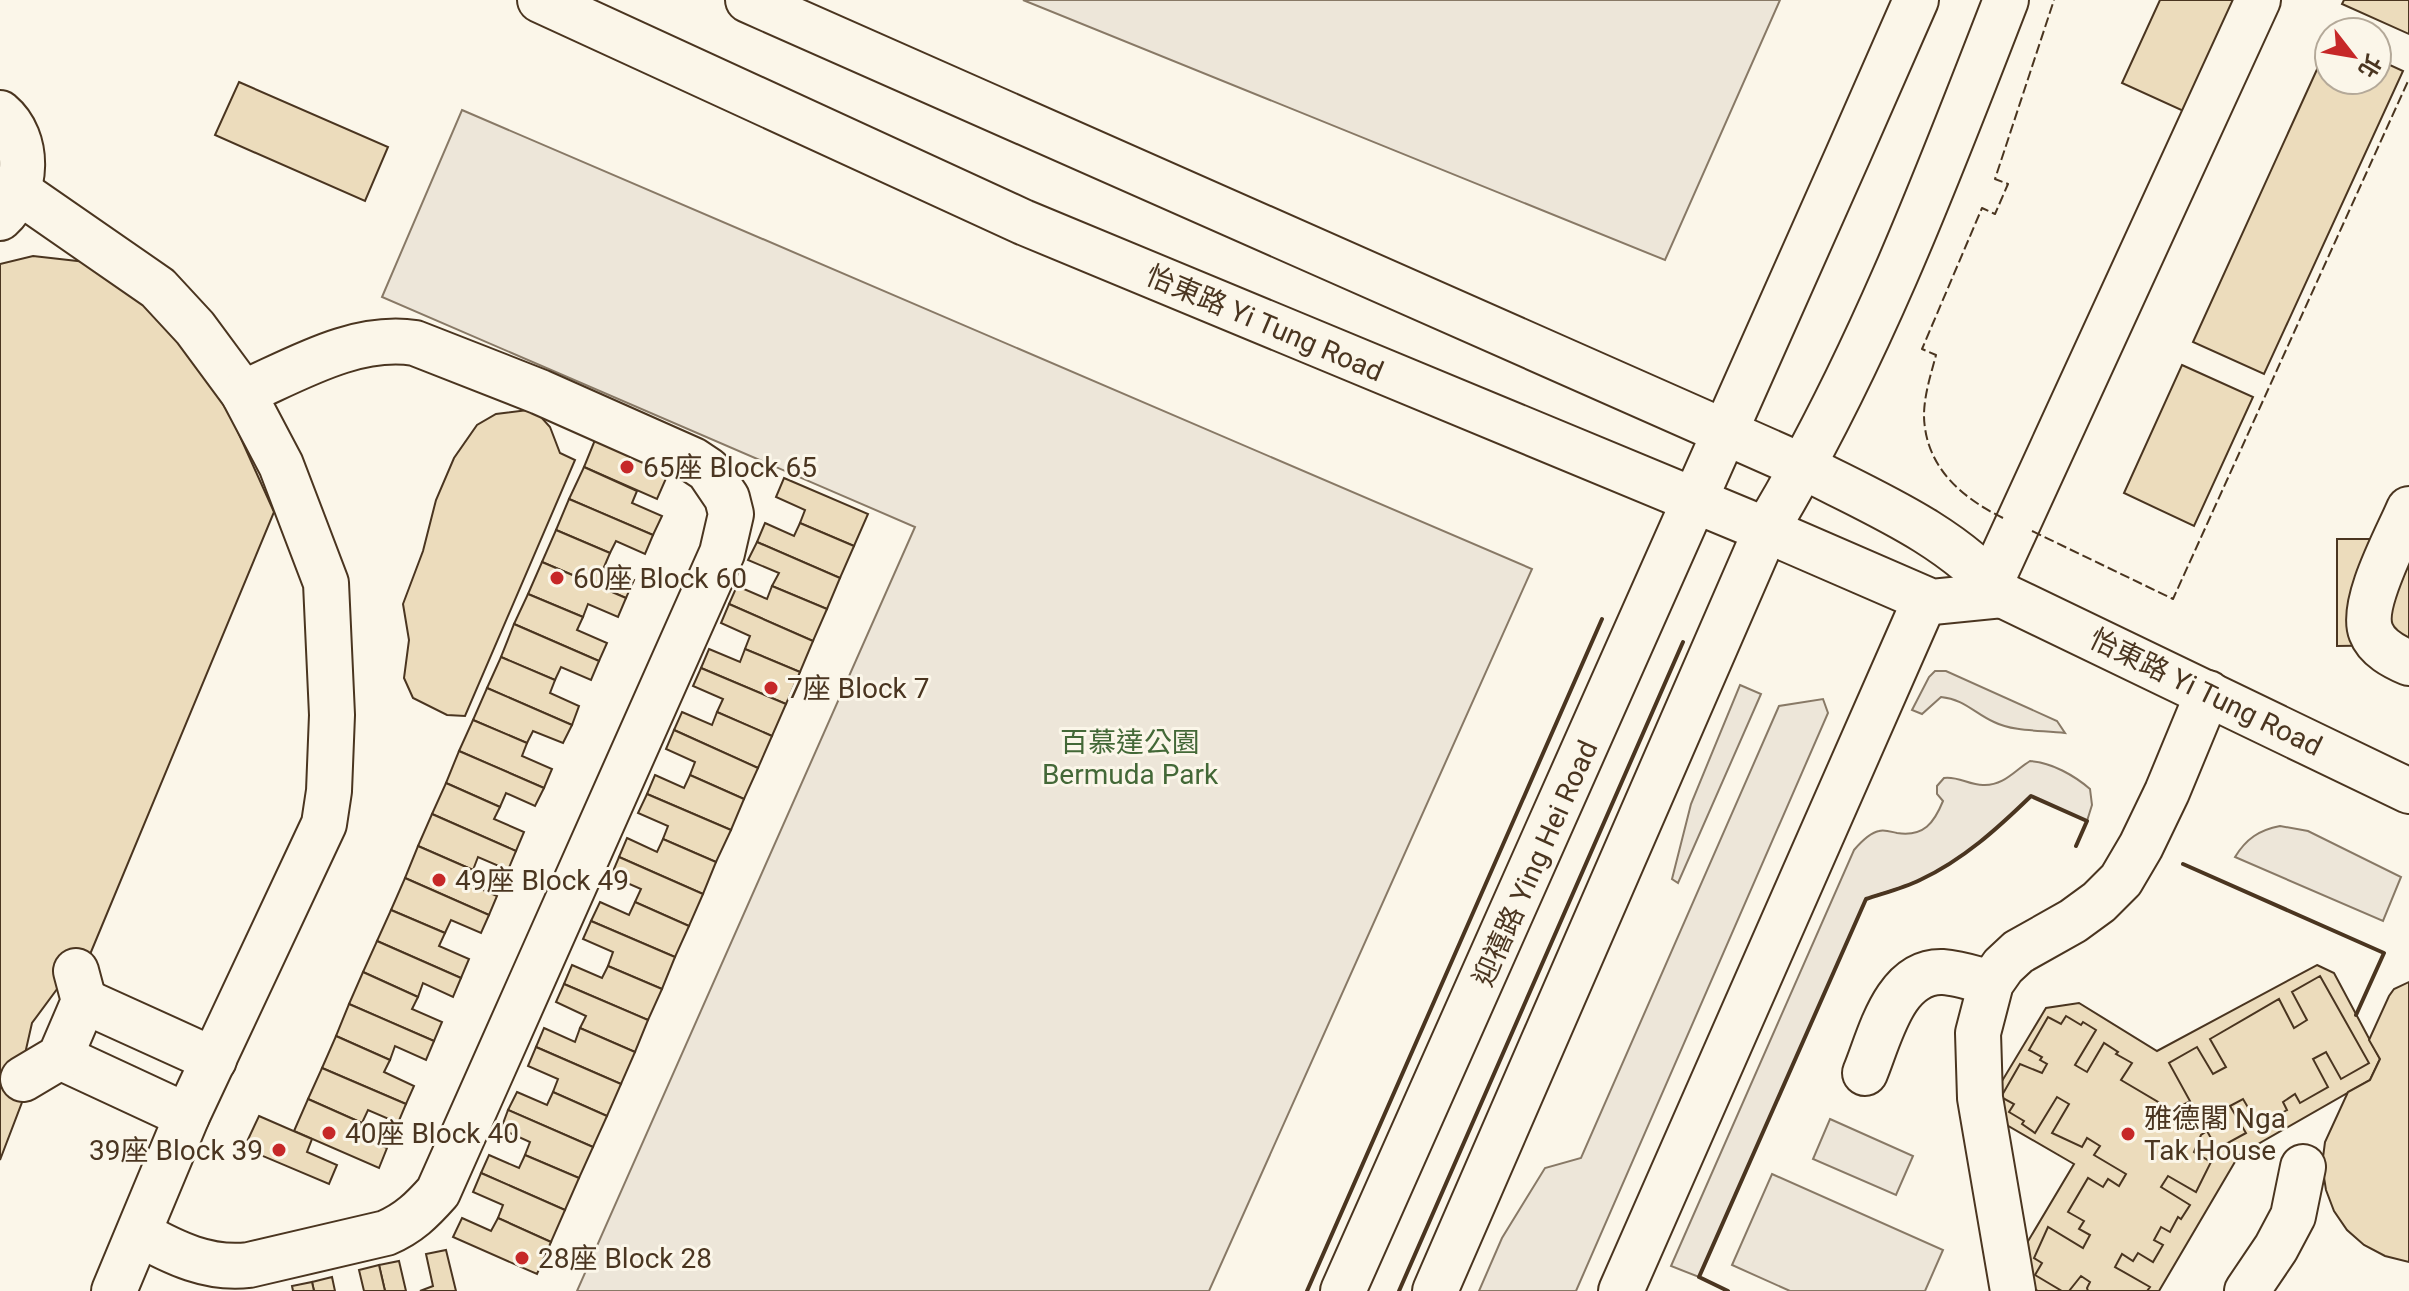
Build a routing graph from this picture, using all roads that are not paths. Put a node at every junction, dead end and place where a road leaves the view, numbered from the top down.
1 (540, 0) edge
2 (748, 0) edge
3 (1916, 0) edge
4 (2006, 0) edge
5 (2258, 0) edge
6 (0, 113) edge
7 (9, 204) edge
8 (243, 393) junction
9 (1723, 433) junction
10 (1804, 467) junction
11 (1694, 500) junction
12 (2409, 509) edge
13 (1766, 530) junction
14 (1997, 589) junction
15 (1925, 600) junction
16 (2409, 663) edge
17 (2208, 693) junction
18 (2409, 791) edge
19 (1991, 983) junction
20 (60, 1057) junction
21 (214, 1060) junction
22 (1865, 1073) dead end
23 (23, 1079) dead end
24 (187, 1116) junction
25 (2303, 1167) dead end
26 (140, 1234) junction
27 (114, 1291) edge
28 (1343, 1291) edge
29 (1435, 1291) edge
30 (1621, 1291) edge
31 (2013, 1291) edge
32 (2247, 1291) edge

1 - 11 main road, 怡東路 Yi Tung Road
2 - 9 main road, 怡東路 Yi Tung Road
3 - 9 main road, 迎禧路 Ying Hei Road
4 - 10 main road
5 - 14 main road
6 - 7 main road
7 - 8 main road
8 - 21 main road
8 - 26 main road
9 - 10 main road, 怡東路 Yi Tung Road
9 - 11 main road, 迎禧路 Ying Hei Road
10 - 13 main road
10 - 14 main road, 怡東路 Yi Tung Road
11 - 13 main road, 怡東路 Yi Tung Road
11 - 28 main road, 迎禧路 Ying Hei Road
12 - 16 main road
13 - 15 main road, 怡東路 Yi Tung Road
13 - 29 main road
14 - 15 main road, 怡東路 Yi Tung Road
14 - 17 main road, 怡東路 Yi Tung Road
15 - 30 main road
17 - 18 main road, 怡東路 Yi Tung Road
17 - 19 main road
19 - 22 main road
19 - 31 main road
20 - 21 main road
20 - 23 main road
20 - 24 main road
21 - 24 main road
24 - 26 main road
25 - 32 main road
26 - 27 main road

